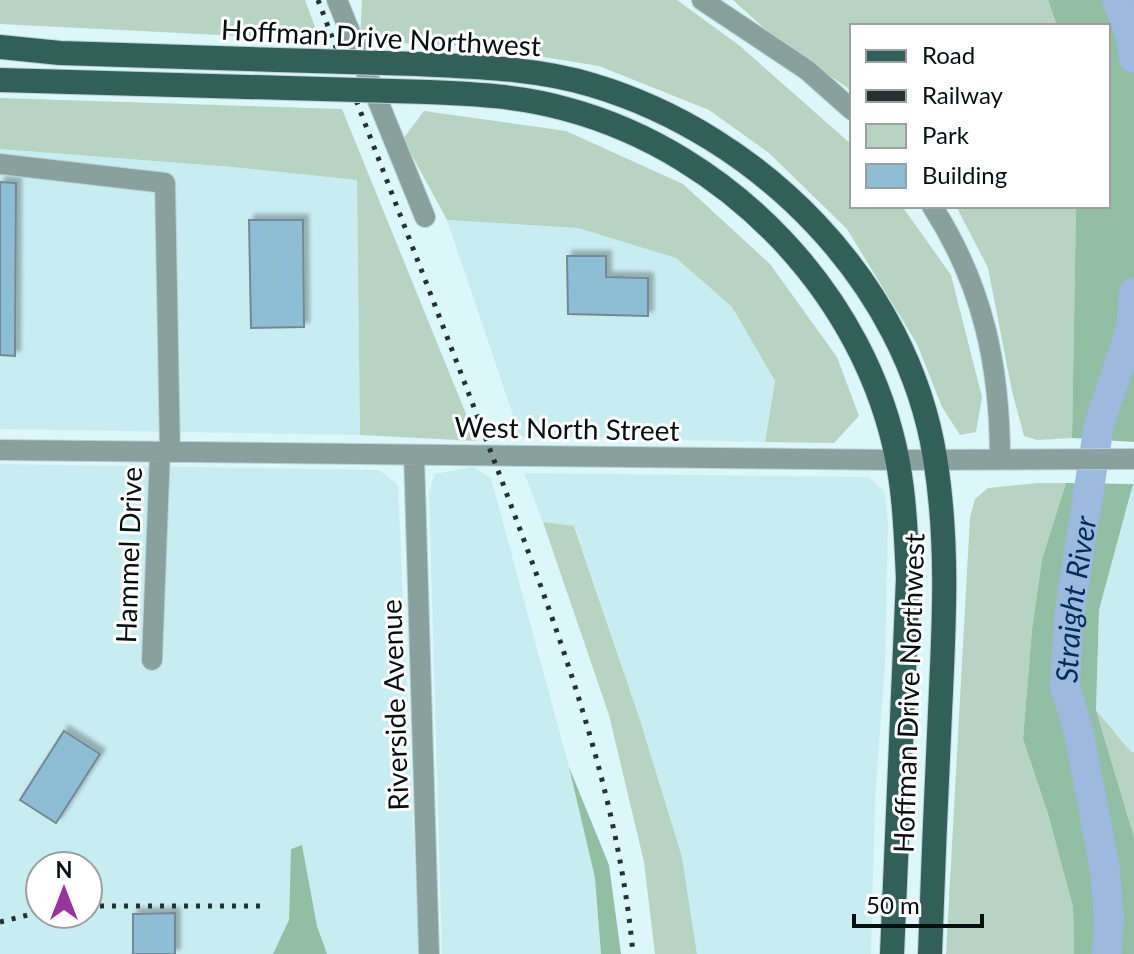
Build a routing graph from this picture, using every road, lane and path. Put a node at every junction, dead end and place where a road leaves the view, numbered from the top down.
1 (337, 0) edge
2 (702, 0) edge
3 (0, 47) edge
4 (0, 80) edge
5 (850, 108) edge
6 (0, 164) edge
7 (933, 208) edge
8 (425, 217) dead end
9 (0, 450) edge
10 (165, 452) junction
11 (414, 455) junction
12 (936, 459) junction
13 (1000, 459) junction
14 (1134, 459) edge
15 (897, 460) junction
16 (152, 660) dead end
17 (429, 954) edge
18 (892, 954) edge
19 (930, 954) edge

1 - 8 street
2 - 5 street
3 - 12 main road, Hoffman Drive Northwest, bridge
4 - 15 main road, Hoffman Drive Northwest, bridge
6 - 10 street, Hammel Drive
7 - 13 street
9 - 10 street, West North Street
10 - 11 street, West North Street
10 - 16 street, Hammel Drive
11 - 15 street, West North Street
11 - 17 street, Riverside Avenue
12 - 13 street, West North Street
12 - 15 street, West North Street
12 - 19 main road, Hoffman Drive Northwest
13 - 14 street, West North Street
15 - 18 main road, Hoffman Drive Northwest

